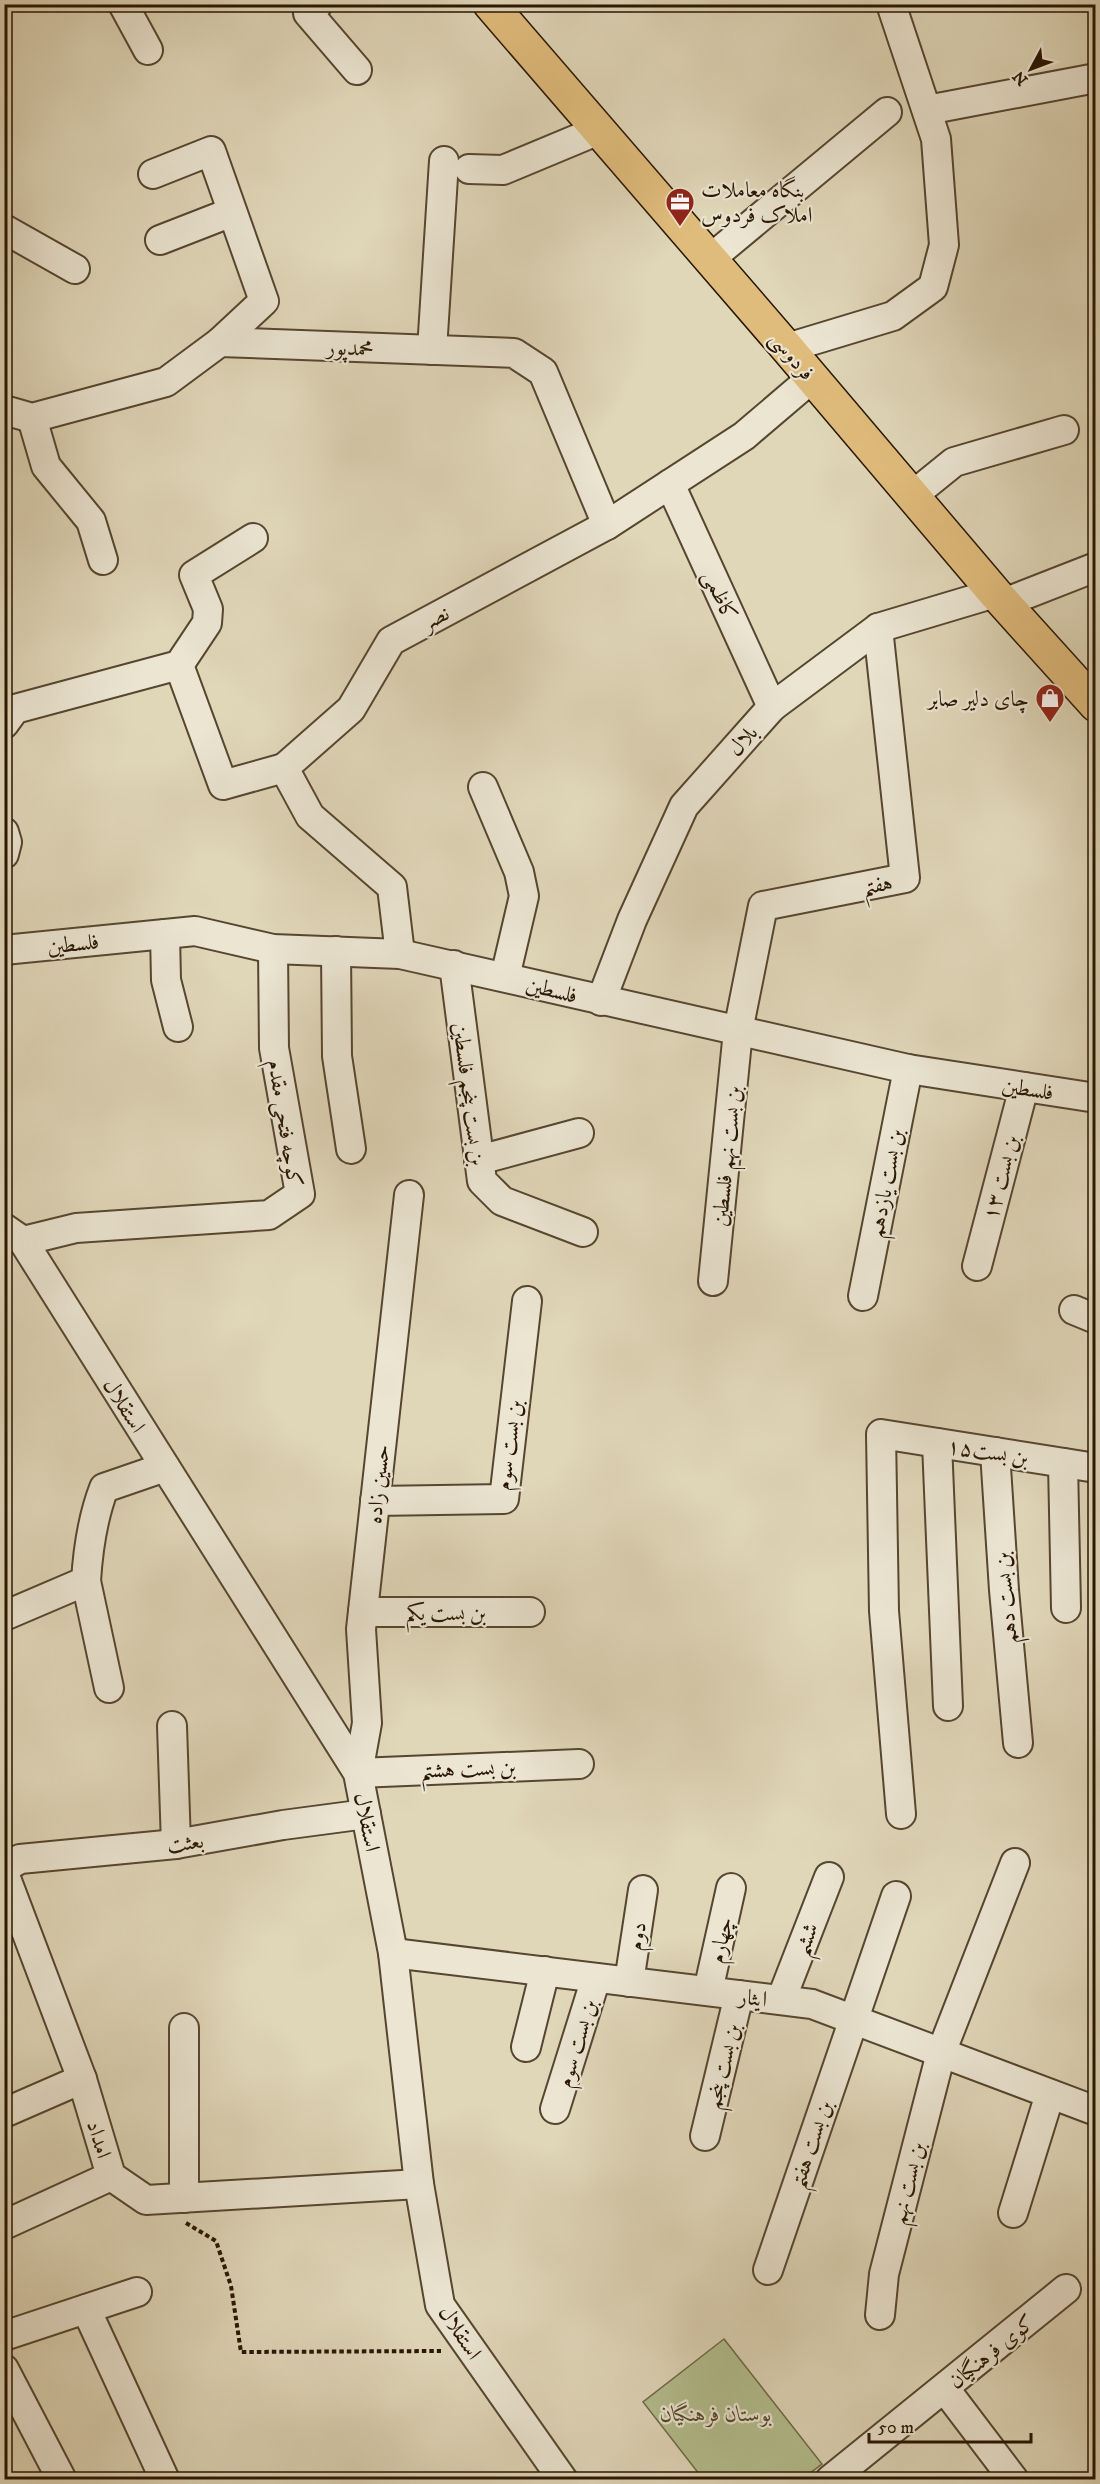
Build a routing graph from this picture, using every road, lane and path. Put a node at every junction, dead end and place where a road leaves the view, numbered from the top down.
1 (123, 4) edge
2 (490, 4) edge
3 (891, 4) edge
4 (309, 7) edge
5 (148, 50) dead end
6 (357, 70) dead end
7 (1095, 78) edge
8 (927, 110) junction
9 (887, 112) dead end
10 (599, 130) junction
11 (153, 174) dead end
12 (232, 212) junction
13 (4, 230) edge
14 (160, 240) dead end
15 (710, 259) junction
16 (75, 269) dead end
17 (220, 342) junction
18 (787, 348) junction
19 (432, 350) junction
20 (812, 378) junction
21 (4, 410) edge
22 (32, 418) junction
23 (1064, 430) dead end
24 (670, 484) junction
25 (912, 495) junction
26 (607, 525) junction
27 (253, 538) dead end
28 (103, 560) dead end
29 (1095, 567) edge
30 (1000, 598) junction
31 (878, 628) junction
32 (178, 665) junction
33 (1095, 705) edge
34 (772, 707) junction
35 (8, 708) edge
36 (284, 768) junction
37 (483, 787) dead end
38 (4, 832) edge
39 (4, 854) edge
40 (165, 934) junction
41 (273, 949) junction
42 (4, 950) edge
43 (336, 951) junction
44 (400, 954) junction
45 (454, 965) junction
46 (505, 977) junction
47 (601, 1001) junction
48 (178, 1027) dead end
49 (738, 1031) junction
50 (908, 1069) junction
51 (1024, 1087) junction
52 (1095, 1098) edge
53 (579, 1133) dead end
54 (351, 1149) dead end
55 (479, 1160) junction
56 (409, 1195) dead end
57 (583, 1232) dead end
58 (14, 1234) edge
59 (977, 1266) dead end
60 (713, 1281) dead end
61 (863, 1296) dead end
62 (527, 1301) dead end
63 (937, 1443) junction
64 (995, 1452) junction
65 (1063, 1463) junction
66 (165, 1467) junction
67 (1095, 1468) edge
68 (375, 1501) junction
69 (86, 1581) junction
70 (1066, 1608) dead end
71 (363, 1612) junction
72 (530, 1612) dead end
73 (4, 1616) edge
74 (109, 1688) dead end
75 (948, 1706) dead end
76 (172, 1726) dead end
77 (1018, 1743) dead end
78 (579, 1764) dead end
79 (358, 1773) junction
80 (366, 1814) junction
81 (901, 1814) dead end
82 (176, 1844) junction
83 (1015, 1863) dead end
84 (4, 1868) edge
85 (4, 1873) edge
86 (829, 1877) dead end
87 (731, 1888) dead end
88 (643, 1890) dead end
89 (896, 1896) dead end
90 (393, 1953) junction
91 (544, 1971) junction
92 (596, 1977) junction
93 (629, 1982) junction
94 (708, 1991) junction
95 (739, 1995) junction
96 (781, 2000) junction
97 (853, 2019) junction
98 (184, 2028) dead end
99 (526, 2047) dead end
100 (941, 2053) junction
101 (82, 2079) junction
102 (1050, 2094) junction
103 (555, 2109) dead end
104 (1095, 2111) edge
105 (4, 2113) edge
106 (705, 2136) dead end
107 (111, 2176) junction
108 (419, 2184) junction
109 (184, 2198) junction
110 (146, 2200) junction
111 (1013, 2213) dead end
112 (4, 2225) edge
113 (768, 2270) dead end
114 (1066, 2289) dead end
115 (137, 2292) dead end
116 (86, 2309) junction
117 (880, 2315) dead end
118 (4, 2336) edge
119 (472, 2350) junction
120 (4, 2369) edge
121 (945, 2389) junction
122 (554, 2477) edge
123 (62, 2480) edge
124 (165, 2480) edge
125 (830, 2480) edge
126 (1014, 2480) edge

1 - 5 street
2 - 10 main road, فردوسی
3 - 8 street
4 - 6 street
7 - 8 street
8 - 18 street
9 - 15 street
10 - 15 main road, فردوسی
10 - 19 street
11 - 12 street
12 - 14 street
12 - 17 street
13 - 16 street
15 - 18 main road, فردوسی
17 - 19 street, محمدپور
17 - 22 street
18 - 20 main road, فردوسی
19 - 26 street, محمدپور
20 - 24 street, نصر
20 - 25 main road, فردوسی
21 - 22 street
22 - 28 street
23 - 25 street
24 - 26 street, نصر
24 - 34 street, کاظمی
25 - 30 main road, فردوسی
26 - 36 street, نصر
27 - 32 street
29 - 30 street, بلال
30 - 31 street, بلال
30 - 33 main road, فردوسی
31 - 34 street, بلال
31 - 49 street, هفتم
32 - 35 street
32 - 36 street
34 - 47 street, بلال
36 - 44 street
37 - 46 street
38 - 39 street
40 - 41 street, فلسطین
40 - 42 street, فلسطین
40 - 48 street
41 - 43 street, فلسطین
41 - 58 street, کوچه فتحی مقدم
43 - 44 street, فلسطین
43 - 54 street
44 - 45 street, فلسطین
45 - 46 street, فلسطین
45 - 55 street, بن بست پنجم فلسطین
46 - 47 street, فلسطین
47 - 49 street, فلسطین
49 - 50 street, فلسطین
49 - 60 street, بن بست نهم فلسطین
50 - 51 street, فلسطین
50 - 61 street, بن بست یازدهم
51 - 52 street, فلسطین
51 - 59 street, بن بست ۱۳
53 - 55 street
55 - 57 street, بن بست پنجم فلسطین
56 - 68 street, حسین زاده
58 - 66 street, استقلال
62 - 68 street, بن بست سوم
63 - 64 street, بن بست۱۵
63 - 75 street
63 - 81 street, بن بست۱۵
64 - 65 street, بن بست۱۵
64 - 77 street, بن بست دهم
65 - 67 street, بن بست۱۵
65 - 70 street
66 - 69 street
66 - 79 street, استقلال
68 - 71 street, حسین زاده
69 - 73 street
69 - 74 street
71 - 72 street, بن بست یکم
71 - 79 street, حسین زاده
76 - 82 street
78 - 79 street, بن بست هشتم
79 - 80 street, استقلال
80 - 82 street, بعثت
80 - 90 street, استقلال
82 - 84 street, بعثت
83 - 100 street
85 - 101 street, امداد
86 - 96 street, ششم
87 - 94 street, چهارم
88 - 93 street, دوم
89 - 97 street
90 - 91 street, ایثار
90 - 108 street, استقلال
91 - 92 street, ایثار
91 - 99 street
92 - 93 street, ایثار
92 - 103 street, بن بست سوم
93 - 94 street, ایثار
94 - 95 street, ایثار
95 - 96 street, ایثار
95 - 106 street, بن بست پنجم
96 - 97 street, ایثار
97 - 100 street, ایثار
97 - 113 street, بن بست هفتم
98 - 109 street
100 - 102 street, ایثار
100 - 117 street, بن بست نهم
101 - 105 street
101 - 107 street, امداد
102 - 104 street, ایثار
102 - 111 street
107 - 110 street, امداد
107 - 112 street
108 - 109 street
108 - 119 street, استقلال
109 - 110 street
110 - 119 path
114 - 121 street, کوی فرهنگیان
115 - 116 street
116 - 118 street
116 - 124 street
119 - 122 street, استقلال
120 - 123 street
121 - 125 street, کوی فرهنگیان
121 - 126 street

